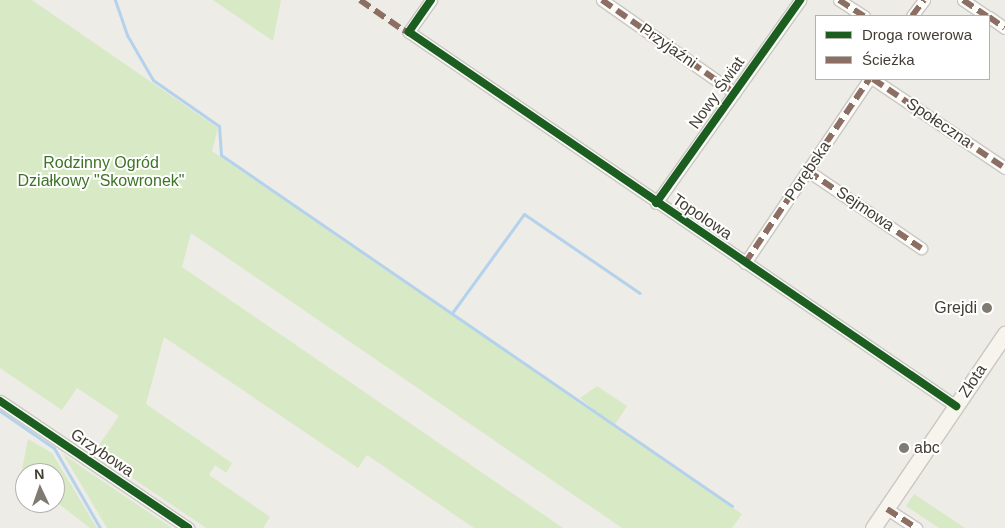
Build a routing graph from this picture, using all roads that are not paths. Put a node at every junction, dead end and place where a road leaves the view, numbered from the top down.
1 (431, 0) edge
2 (602, 0) edge
3 (800, 0) edge
4 (839, 0) edge
5 (924, 0) edge
6 (963, 0) edge
7 (862, 15) edge
8 (913, 15) edge
9 (985, 15) edge
10 (990, 18) edge
11 (1005, 28) edge
12 (870, 80) edge
13 (873, 80) edge
14 (734, 93) junction
15 (1005, 168) edge
16 (808, 171) junction
17 (656, 202) junction
18 (922, 248) dead end
19 (745, 262) junction
20 (1005, 336) edge
21 (0, 400) edge
22 (956, 406) junction
23 (887, 509) junction
24 (188, 528) edge
25 (873, 528) edge
26 (916, 528) edge

1 - 17 street, Topolowa
2 - 14 street, Przyjaźni
3 - 14 street, Nowy Świat
4 - 7 street
5 - 8 street
6 - 9 street
10 - 11 street
12 - 16 street, Porębska
13 - 15 street, Społeczna
14 - 17 street, Nowy Świat
16 - 18 street, Sejmowa
16 - 19 street, Porębska
17 - 19 street, Topolowa
19 - 22 street, Topolowa
20 - 22 street, Złota
21 - 24 street, Grzybowa
22 - 23 street, Złota
23 - 25 street, Złota
23 - 26 street

